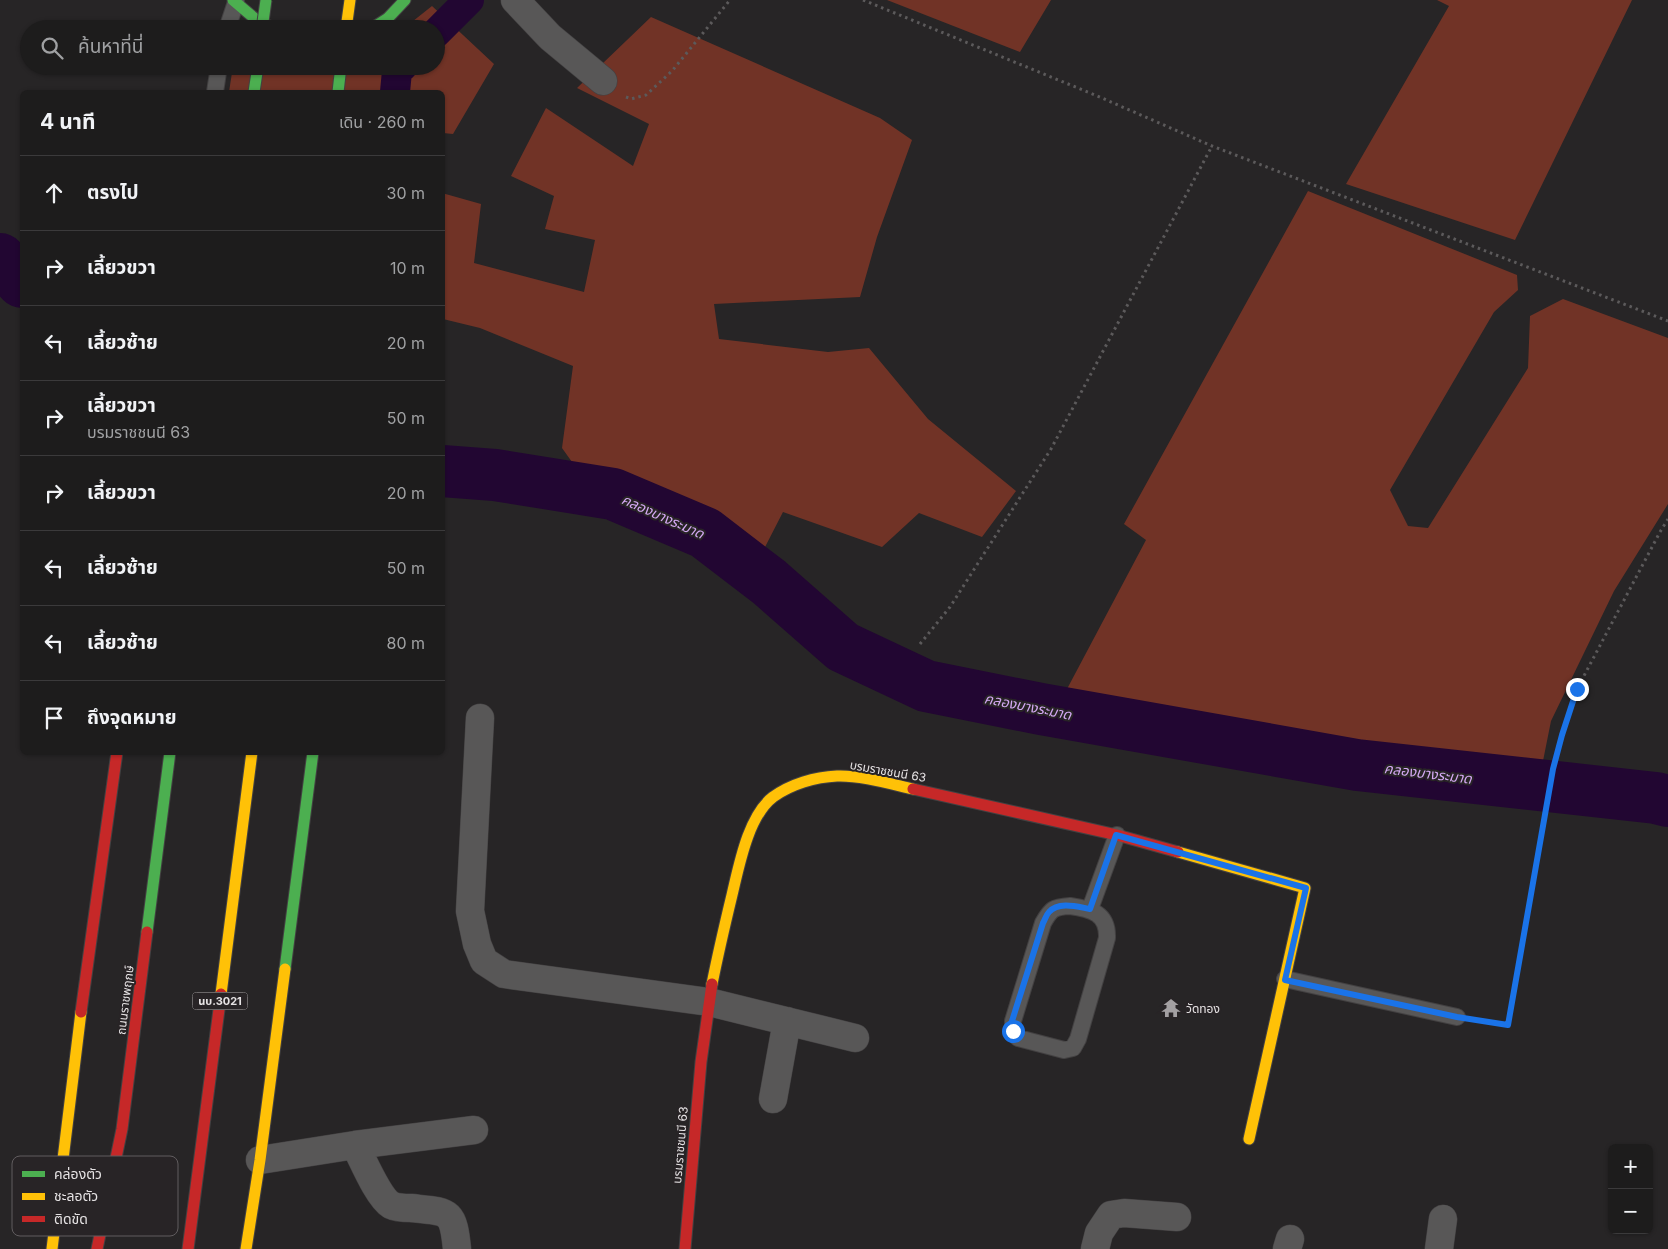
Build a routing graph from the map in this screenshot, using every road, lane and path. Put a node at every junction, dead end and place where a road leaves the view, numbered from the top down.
1 (266, 0) edge
2 (350, 0) edge
3 (405, 0) edge
4 (515, 0) edge
5 (730, 0) edge
6 (863, 0) edge
7 (235, 1) edge
8 (230, 20) edge
9 (257, 20) edge
10 (263, 20) edge
11 (347, 20) edge
12 (385, 20) edge
13 (218, 75) edge
14 (257, 75) edge
15 (340, 75) edge
16 (603, 82) joint
17 (215, 90) edge
18 (254, 90) edge
19 (338, 90) edge
20 (1212, 146) junction
21 (1668, 321) edge
22 (1668, 519) edge
23 (920, 644) dead end
24 (480, 718) dead end
25 (117, 755) edge
26 (170, 755) edge
27 (252, 755) edge
28 (313, 755) edge
29 (1116, 835) junction
30 (1090, 909) junction
31 (1285, 980) junction
32 (710, 1002) junction
33 (1457, 1017) joint
34 (787, 1021) junction
35 (855, 1038) dead end
36 (773, 1099) dead end
37 (122, 1129) junction
38 (474, 1130) dead end
39 (1249, 1139) dead end
40 (355, 1145) junction
41 (63, 1156) edge
42 (116, 1156) edge
43 (120, 1156) edge
44 (260, 1160) junction
45 (1177, 1218) dead end
46 (1443, 1219) dead end
47 (54, 1236) edge
48 (100, 1236) edge
49 (52, 1249) edge
50 (97, 1249) edge
51 (188, 1249) edge
52 (246, 1249) edge
53 (457, 1249) edge
54 (685, 1249) edge
55 (1095, 1249) edge
56 (1439, 1249) edge

1 - 10 main road, bridge
2 - 11 main road
3 - 12 main road
4 - 16 street
5 - 16 path
6 - 20 path
7 - 8 lane
7 - 9 main road
13 - 17 lane
14 - 18 main road
15 - 19 main road
20 - 21 path
20 - 23 path
22 - 33 path
24 - 32 street
25 - 41 main road
26 - 37 main road, ถนนราชพฤกษ์
27 - 51 main road, นบ.3021
28 - 44 main road
29 - 30 lane
29 - 31 main road, บรมราชชนนี 63
29 - 32 main road, บรมราชชนนี 63
30 - 30 lane
31 - 33 lane
31 - 39 main road
32 - 34 street
32 - 54 main road, บรมราชชนนี 63
34 - 35 street
34 - 36 street
37 - 42 main road, ถนนราชพฤกษ์
37 - 43 main road
38 - 40 street
40 - 44 street
40 - 53 street
44 - 52 main road
45 - 55 street
46 - 56 street
47 - 49 main road
48 - 50 main road, ถนนราชพฤกษ์

